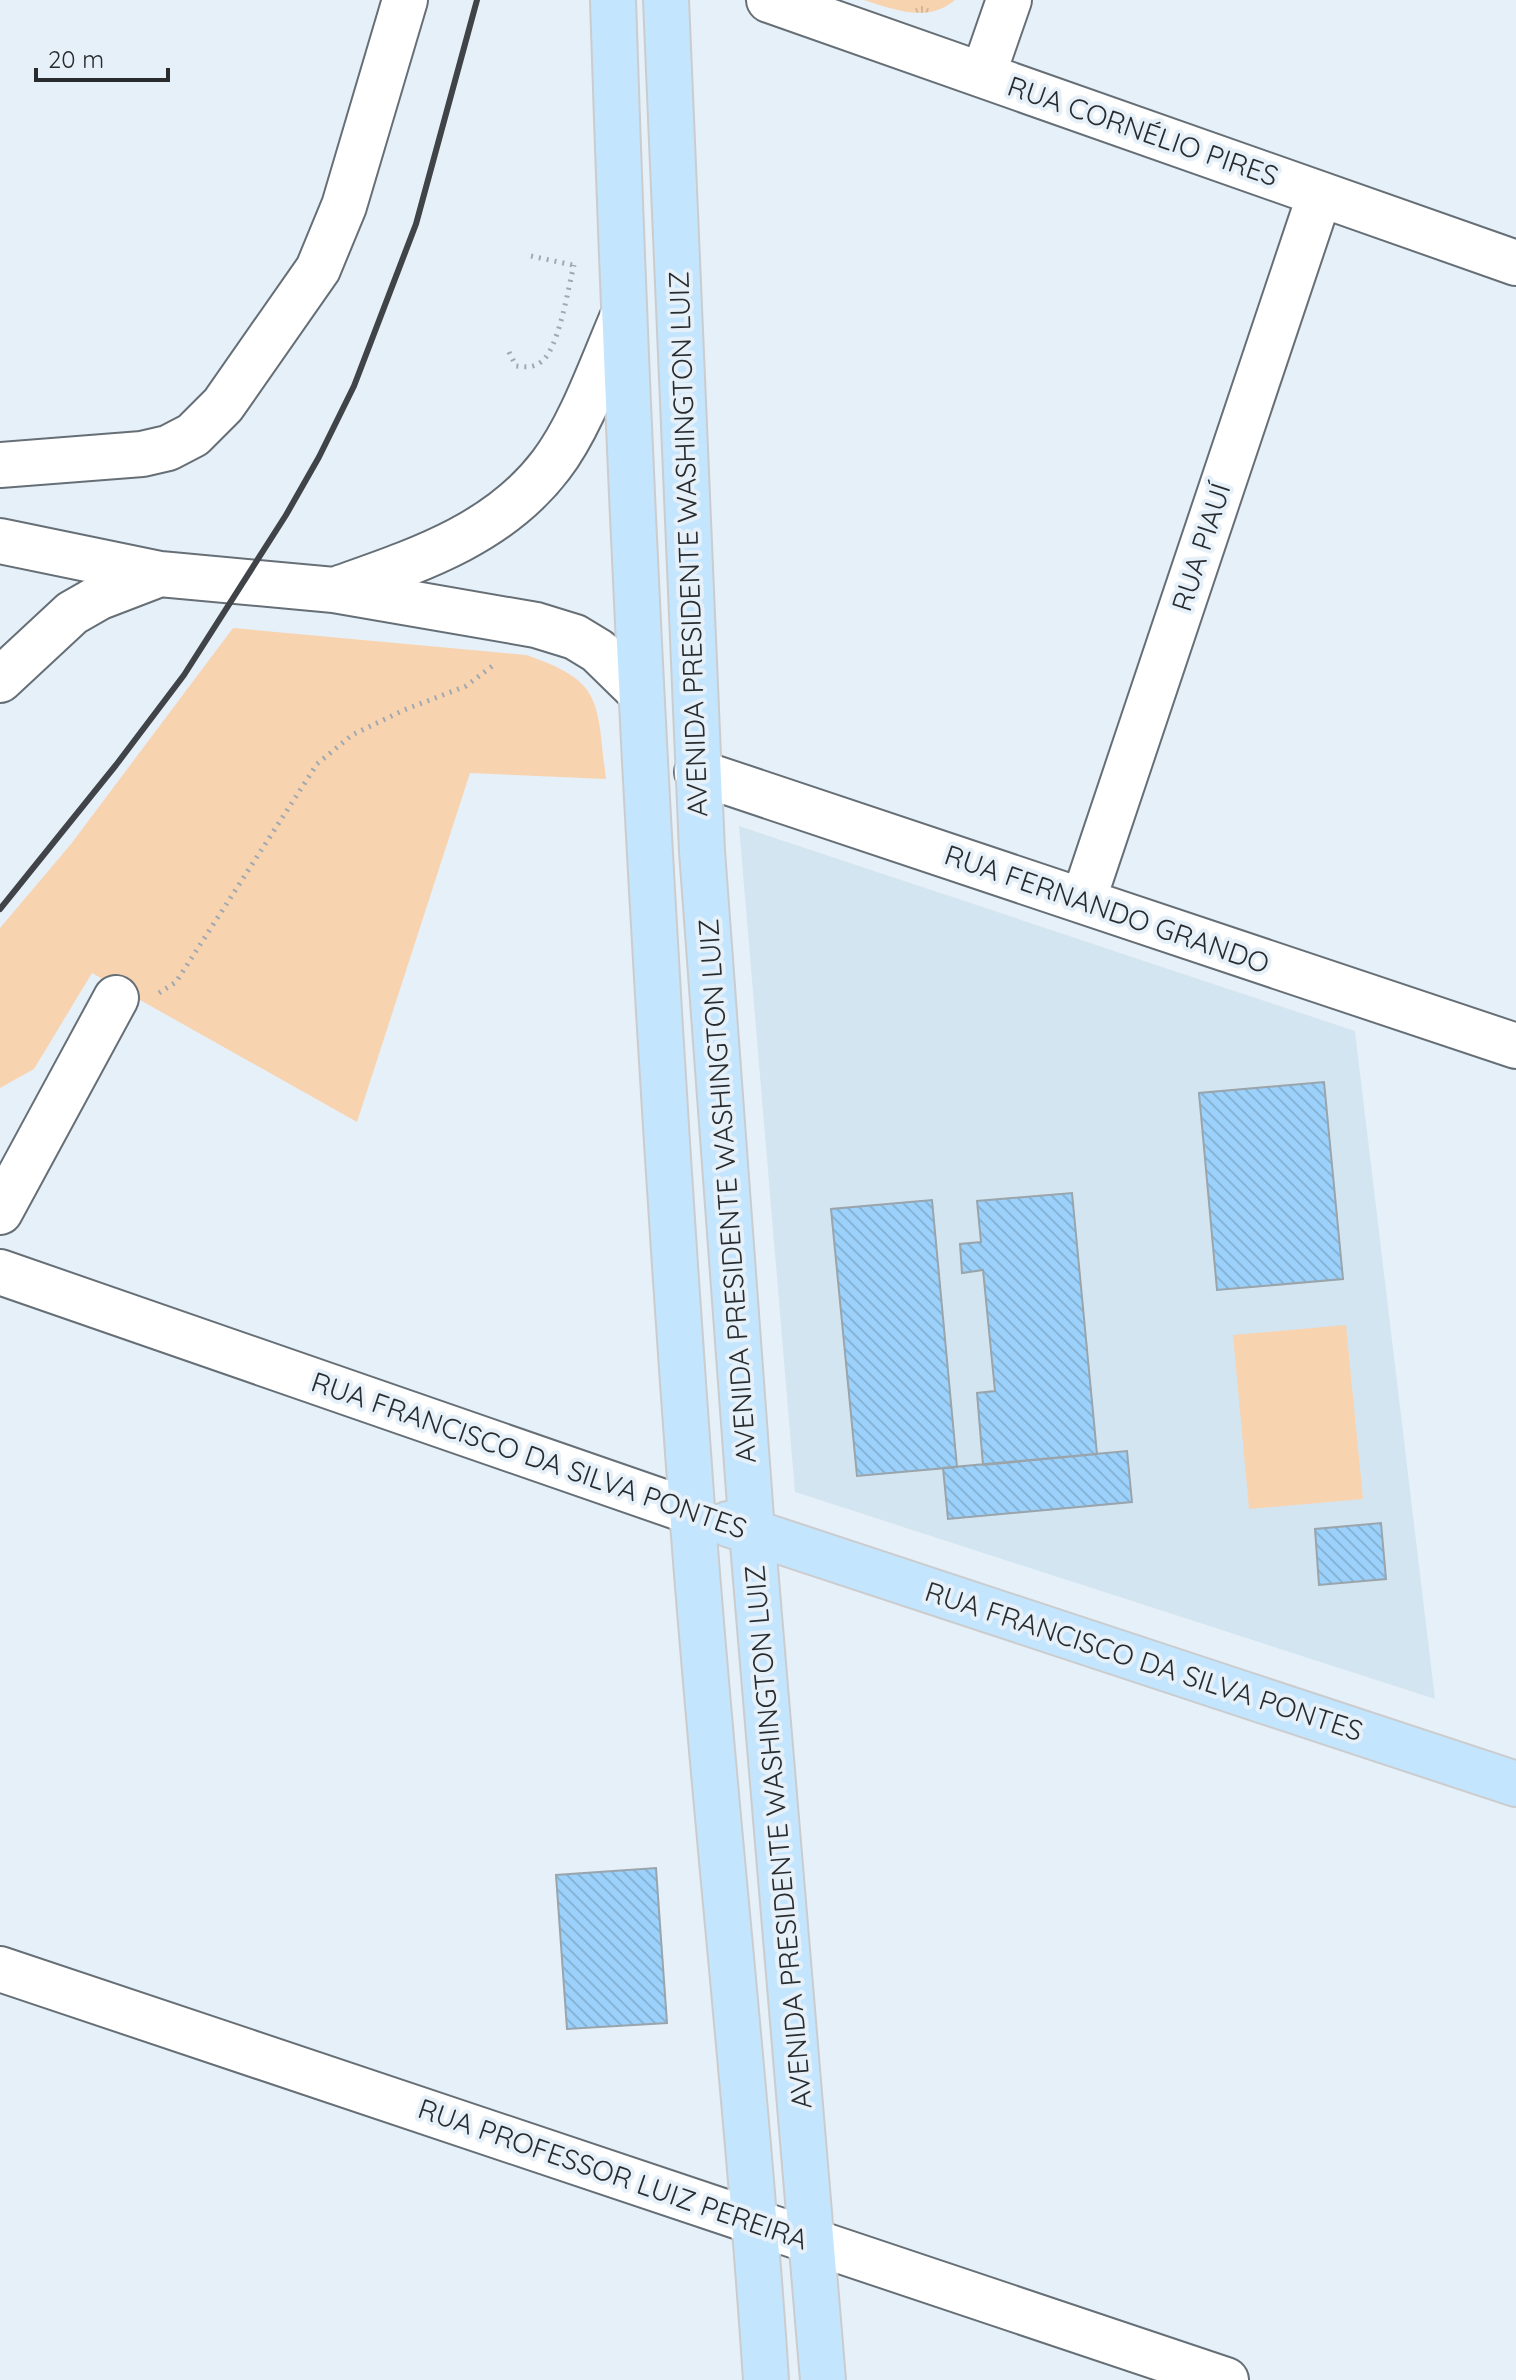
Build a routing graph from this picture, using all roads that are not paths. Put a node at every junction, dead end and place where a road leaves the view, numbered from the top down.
1 (405, 0) edge
2 (613, 0) edge
3 (666, 0) edge
4 (769, 0) edge
5 (1009, 0) edge
6 (983, 75) junction
7 (1320, 194) junction
8 (1516, 263) edge
9 (623, 316) junction
10 (680, 357) junction
11 (9, 470) edge
12 (0, 541) edge
13 (160, 574) junction
14 (334, 590) junction
15 (0, 680) edge
16 (694, 684) junction
17 (640, 692) junction
18 (697, 772) junction
19 (1083, 901) junction
20 (116, 998) road end
21 (1516, 1046) edge
22 (0, 1212) edge
23 (0, 1272) edge
24 (692, 1512) junction
25 (752, 1532) junction
26 (1514, 1777) edge
27 (0, 1969) edge
28 (756, 2222) junction
29 (813, 2241) junction
30 (766, 2380) edge
31 (823, 2380) edge
32 (1226, 2380) edge

1 - 11 street
2 - 9 main road, AVENIDA PRESIDENTE WASHINGTON LUIZ
3 - 10 main road, AVENIDA PRESIDENTE WASHINGTON LUIZ
4 - 6 street, RUA CORNÉLIO PIRES
5 - 6 street
6 - 7 street, RUA CORNÉLIO PIRES
7 - 8 street, RUA CORNÉLIO PIRES
7 - 19 street, RUA PIAUÍ
9 - 10 main road
9 - 14 street
9 - 17 main road, AVENIDA PRESIDENTE WASHINGTON LUIZ
10 - 16 main road, AVENIDA PRESIDENTE WASHINGTON LUIZ
12 - 13 street
13 - 14 street
13 - 15 street
14 - 17 street
16 - 17 main road
16 - 18 main road, AVENIDA PRESIDENTE WASHINGTON LUIZ
17 - 24 main road, AVENIDA PRESIDENTE WASHINGTON LUIZ
18 - 19 street, RUA FERNANDO GRANDO
18 - 25 main road, AVENIDA PRESIDENTE WASHINGTON LUIZ
19 - 21 street, RUA FERNANDO GRANDO
20 - 22 street
23 - 24 street, RUA FRANCISCO DA SILVA PONTES
24 - 25 main road, RUA FRANCISCO DA SILVA PONTES
24 - 28 main road, AVENIDA PRESIDENTE WASHINGTON LUIZ
25 - 26 main road, RUA FRANCISCO DA SILVA PONTES
25 - 29 main road, AVENIDA PRESIDENTE WASHINGTON LUIZ
27 - 28 street, RUA PROFESSOR LUIZ PEREIRA
28 - 29 street, RUA PROFESSOR LUIZ PEREIRA
28 - 30 main road, AVENIDA PRESIDENTE WASHINGTON LUIZ
29 - 31 main road, AVENIDA PRESIDENTE WASHINGTON LUIZ
29 - 32 street, RUA PROFESSOR LUIZ PEREIRA

